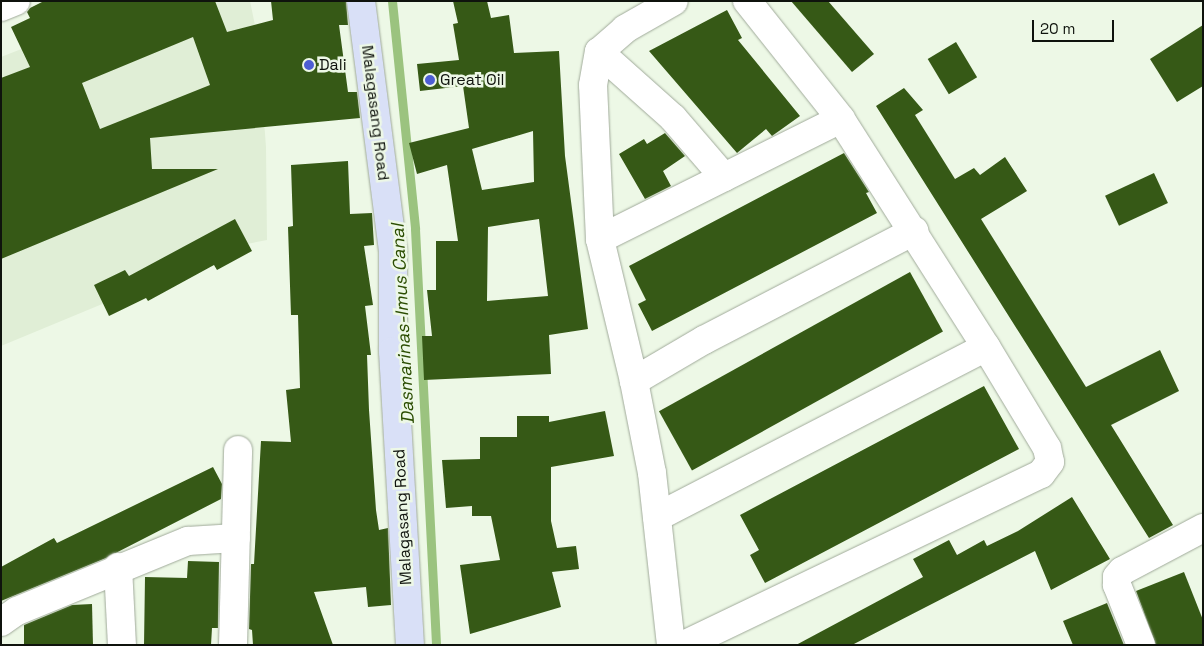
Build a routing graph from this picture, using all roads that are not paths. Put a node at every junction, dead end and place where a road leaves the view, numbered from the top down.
1 (16, 1) edge
2 (361, 1) edge
3 (674, 1) edge
4 (747, 1) edge
5 (1, 7) edge
6 (599, 52) junction
7 (841, 119) junction
8 (724, 177) junction
9 (914, 231) junction
10 (600, 239) junction
11 (986, 347) junction
12 (634, 381) junction
13 (238, 450) dead end
14 (657, 517) junction
15 (1203, 528) edge
16 (236, 538) junction
17 (118, 567) junction
18 (1, 622) edge
19 (122, 645) edge
20 (233, 645) edge
21 (410, 645) edge
22 (671, 645) edge
23 (684, 645) edge
24 (1140, 645) edge

1 - 5 street
2 - 21 main road, Malagasang Road
3 - 6 street
4 - 7 street
6 - 8 street
6 - 10 street
7 - 8 street
7 - 9 street
8 - 10 street
9 - 11 street
9 - 12 street
10 - 12 street
11 - 14 street
11 - 23 street
12 - 14 street
13 - 16 street
14 - 22 street
15 - 24 street
16 - 17 street
16 - 20 street
17 - 18 street
17 - 19 street

